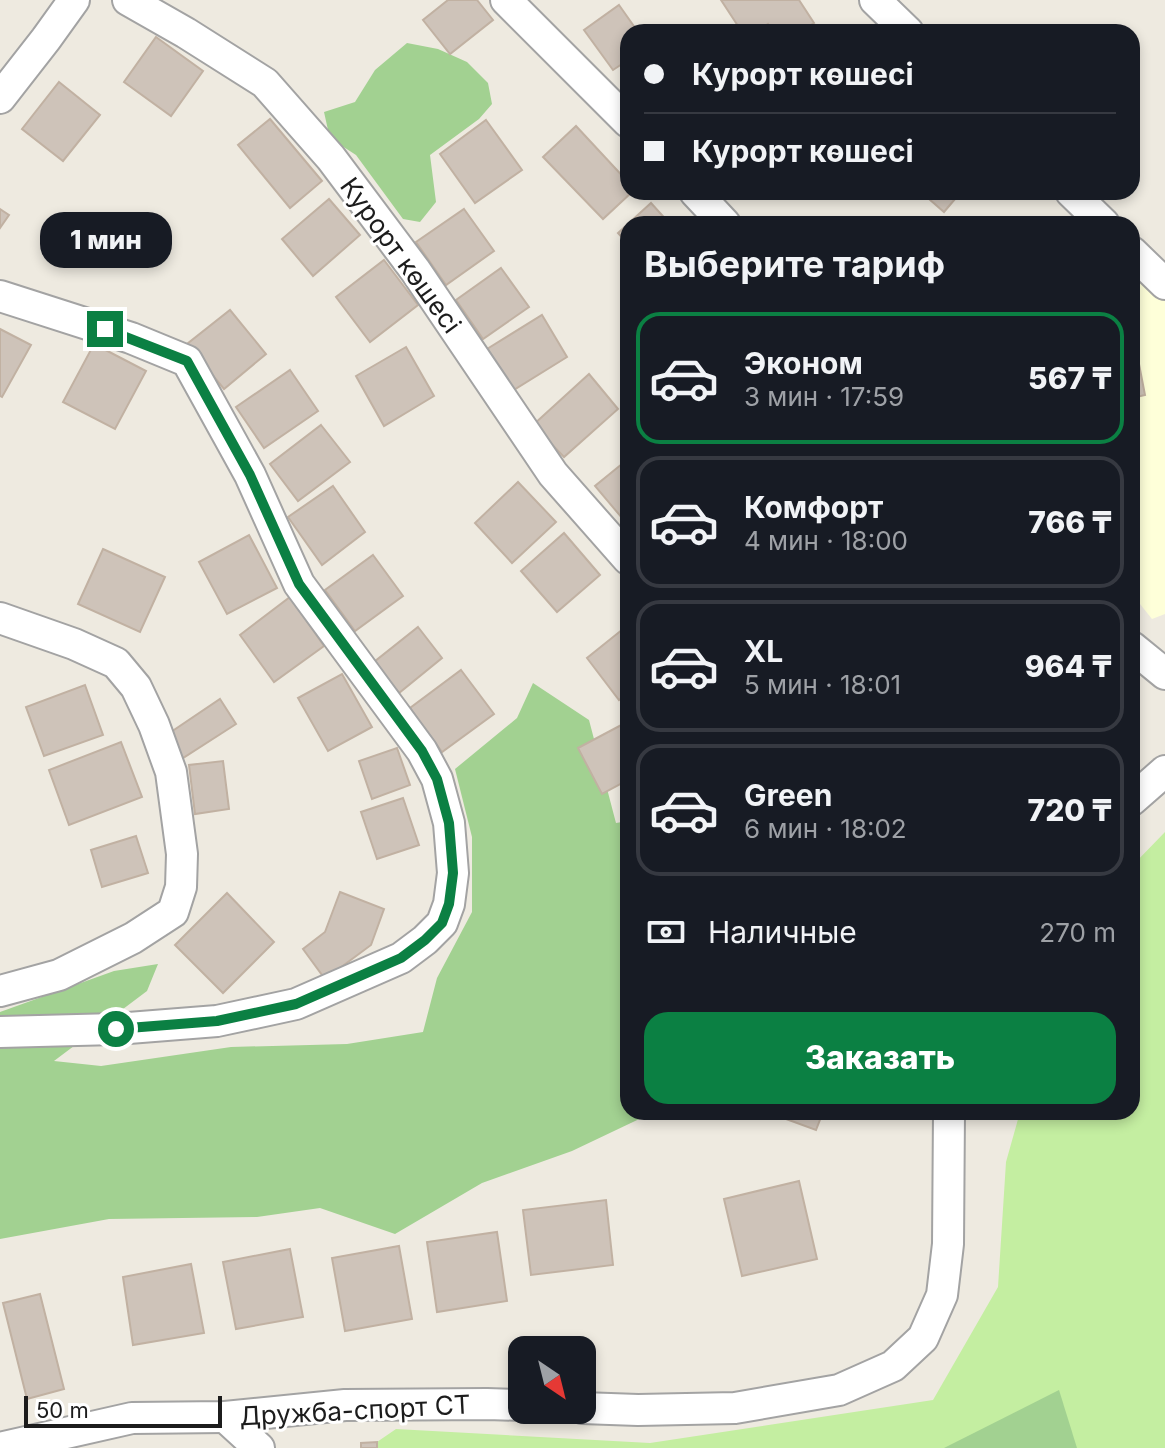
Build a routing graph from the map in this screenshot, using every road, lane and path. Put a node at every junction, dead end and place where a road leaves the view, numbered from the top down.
1 (74, 0) edge
2 (128, 0) edge
3 (506, 0) edge
4 (875, 0) edge
5 (900, 24) edge
6 (0, 98) edge
7 (620, 114) edge
8 (702, 200) edge
9 (1079, 200) edge
10 (718, 216) edge
11 (1096, 216) edge
12 (1140, 260) edge
13 (1165, 284) edge
14 (0, 296) edge
15 (620, 550) edge
16 (0, 618) edge
17 (1140, 654) edge
18 (1165, 674) edge
19 (1165, 771) edge
20 (1140, 793) edge
21 (0, 991) edge
22 (0, 1032) edge
23 (949, 1120) edge
24 (508, 1405) edge
25 (596, 1408) edge
26 (225, 1417) junction
27 (0, 1448) edge
28 (259, 1448) edge

1 - 6 street
2 - 15 street, Курорт көшесі
3 - 7 street
4 - 5 street
8 - 10 street
9 - 11 street
12 - 13 street
14 - 22 street
16 - 21 street
17 - 18 street
19 - 20 street
23 - 25 street
24 - 26 street, Дружба-спорт СТ
26 - 27 street, Дружба-спорт СТ
26 - 28 street

